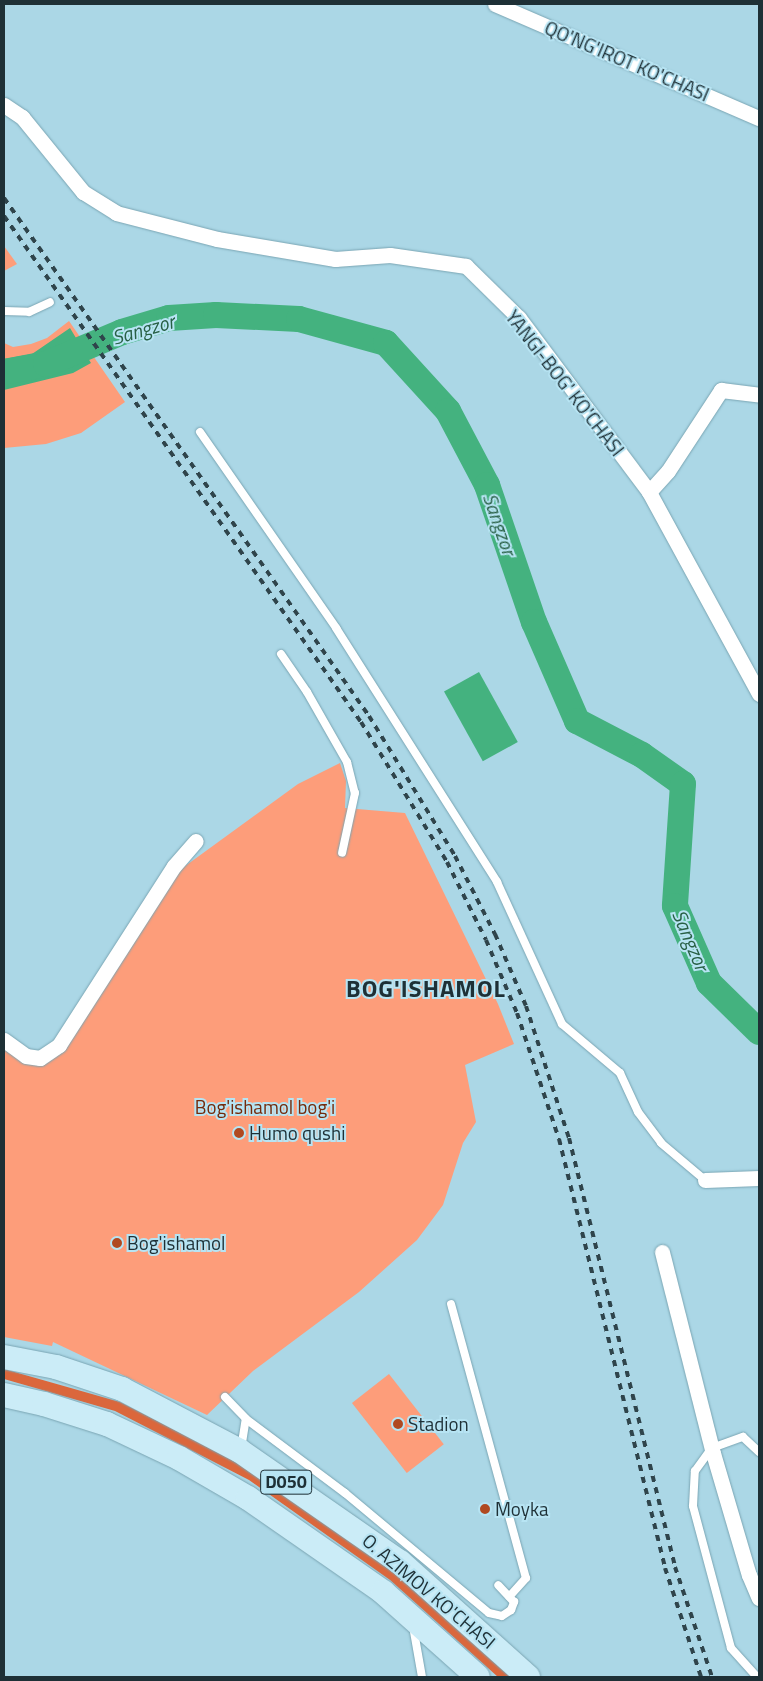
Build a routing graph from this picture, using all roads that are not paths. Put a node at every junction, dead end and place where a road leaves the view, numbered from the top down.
1 (495, 4) edge
2 (4, 105) edge
3 (759, 118) edge
4 (50, 302) dead end
5 (4, 311) edge
6 (759, 395) edge
7 (200, 432) dead end
8 (649, 492) junction
9 (280, 654) dead end
10 (759, 694) edge
11 (196, 842) dead end
12 (342, 852) dead end
13 (4, 1040) edge
14 (759, 1178) edge
15 (705, 1180) joint
16 (662, 1252) dead end
17 (451, 1304) dead end
18 (4, 1357) edge
19 (4, 1395) edge
20 (225, 1397) dead end
21 (246, 1419) junction
22 (712, 1448) junction
23 (240, 1451) junction
24 (759, 1452) edge
25 (498, 1585) dead end
26 (509, 1597) junction
27 (759, 1598) edge
28 (411, 1617) junction
29 (479, 1618) junction
30 (422, 1677) edge
31 (478, 1677) edge
32 (528, 1677) edge
33 (757, 1677) edge

1 - 3 street, QO'NG'IROT KO'CHASI
2 - 8 street, YANGI-BOG' KO'CHASI
4 - 5 lane
6 - 8 street
7 - 15 lane
8 - 10 street, YANGI-BOG' KO'CHASI
9 - 12 lane
11 - 13 street
14 - 15 street
16 - 22 street
17 - 26 lane
18 - 23 main road, O. AZIMOV KO'CHASI / D050
19 - 28 main road, O. AZIMOV KO'CHASI / D050
20 - 21 lane
21 - 23 lane
21 - 29 lane
22 - 24 lane
22 - 27 street
22 - 33 lane
23 - 29 main road, O. AZIMOV KO'CHASI / D050
25 - 26 lane
26 - 29 lane
28 - 30 lane
28 - 31 main road, O. AZIMOV KO'CHASI / D050
29 - 32 main road, O. AZIMOV KO'CHASI / D050

